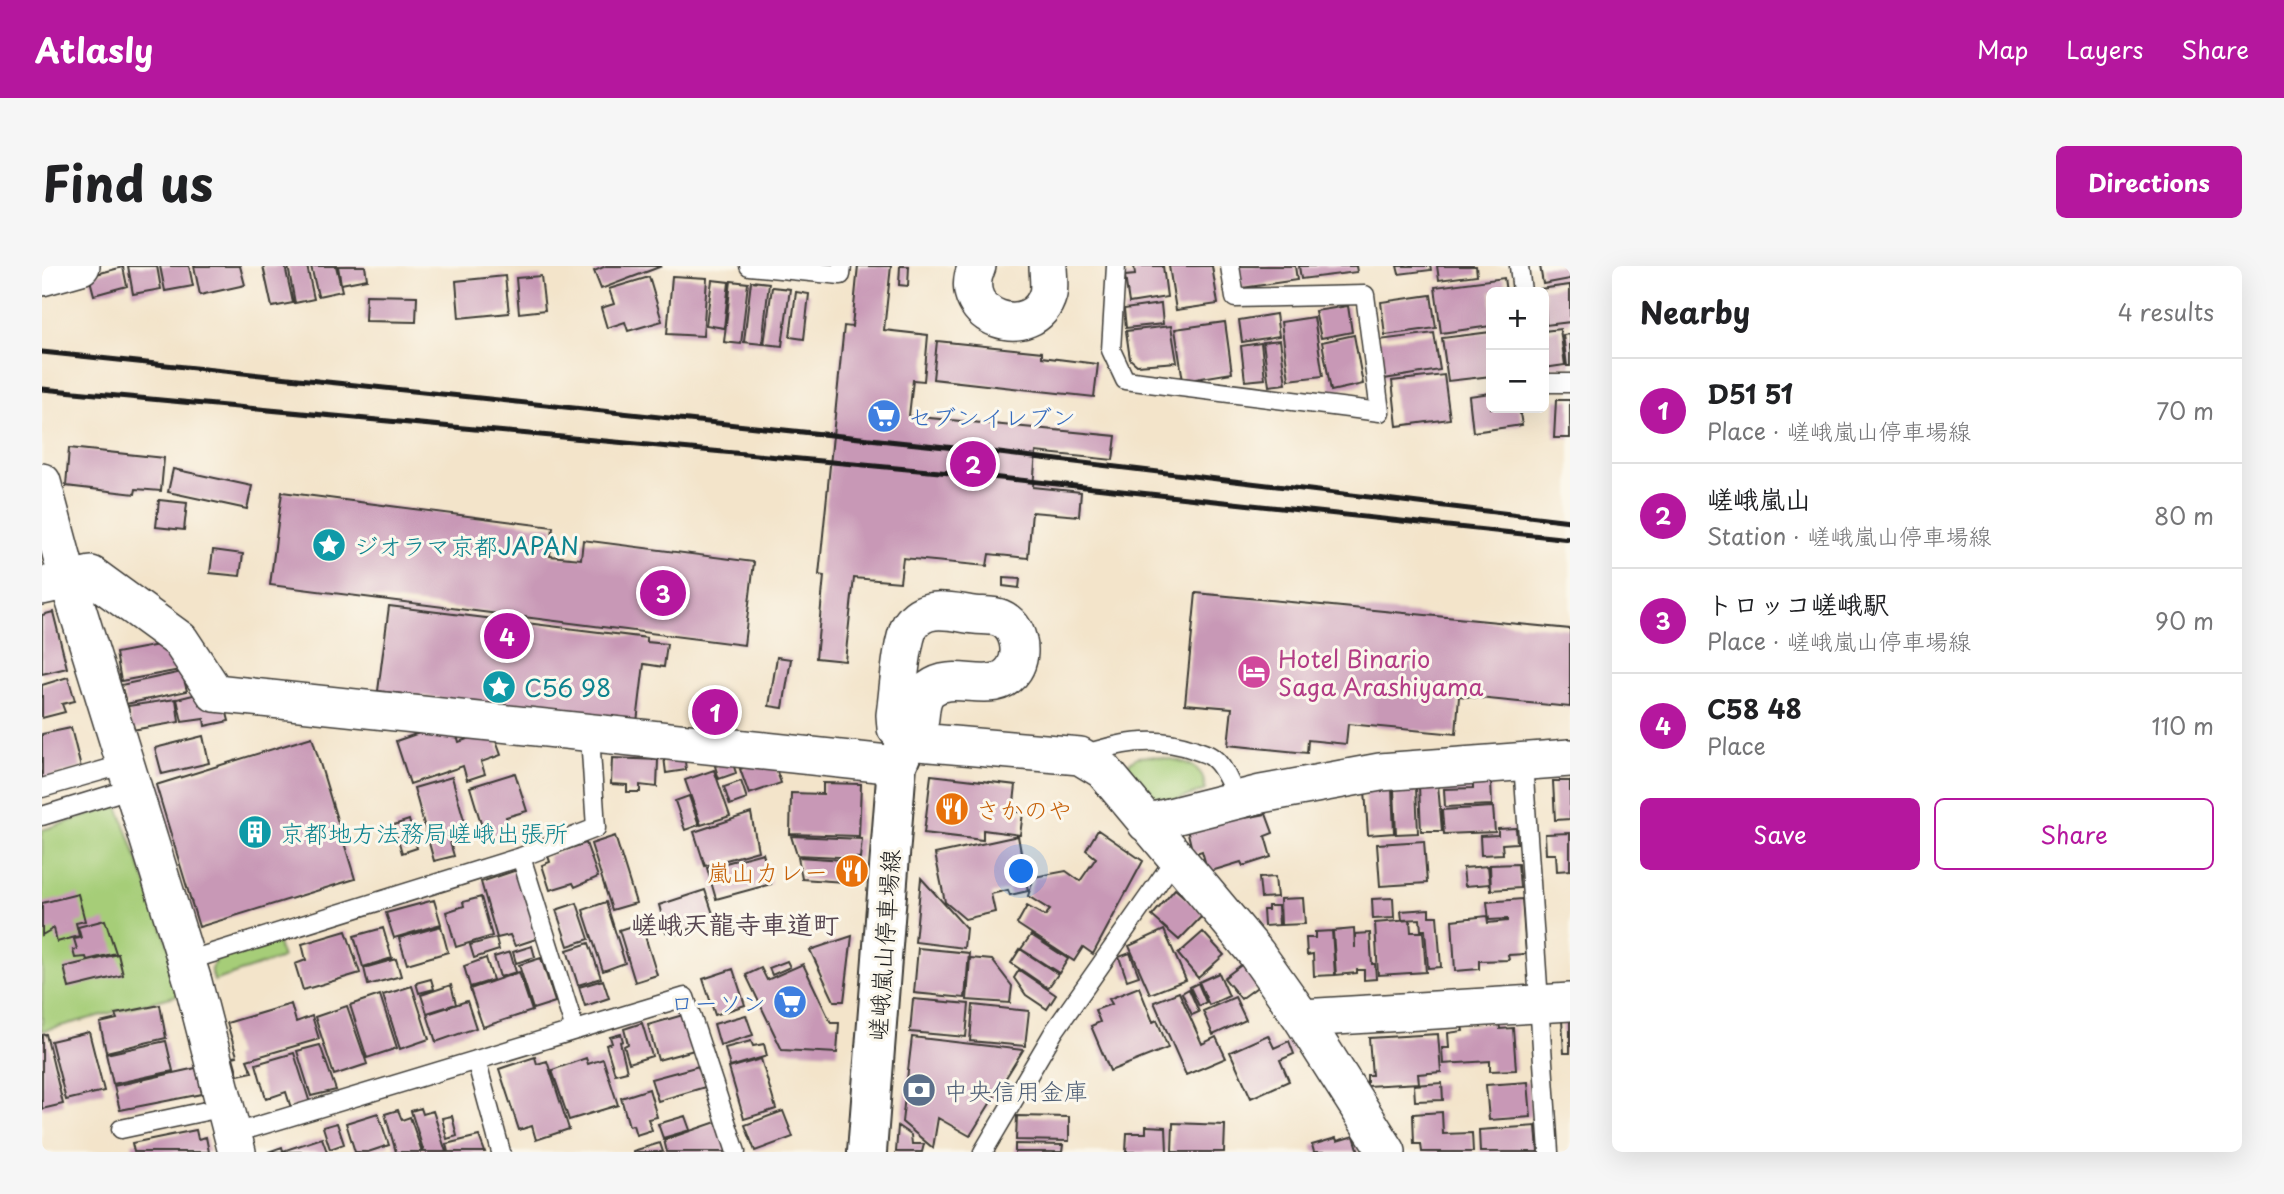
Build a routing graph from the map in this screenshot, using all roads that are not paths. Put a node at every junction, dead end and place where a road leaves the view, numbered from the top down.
1 (81, 266) edge
2 (749, 266) edge
3 (842, 266) edge
4 (977, 266) edge
5 (1048, 266) edge
6 (1115, 266) edge
7 (1230, 266) edge
8 (1519, 266) edge
9 (42, 277) edge
10 (1521, 287) edge
11 (1549, 383) edge
12 (1570, 383) edge
13 (42, 482) edge
14 (55, 582) edge
15 (591, 751) dead end
16 (902, 753) junction
17 (1080, 756) junction
18 (1570, 758) edge
19 (1523, 762) junction
20 (129, 776) junction
21 (42, 788) edge
22 (1238, 800) junction
23 (42, 817) edge
24 (1146, 823) junction
25 (521, 857) junction
26 (1175, 859) junction
27 (187, 961) junction
28 (1554, 1003) edge
29 (1303, 1018) junction
30 (575, 1030) junction
31 (477, 1060) junction
32 (121, 1129) dead end
33 (231, 1131) edge
34 (501, 1152) edge
35 (736, 1152) edge
36 (867, 1152) edge
37 (983, 1152) edge
38 (1387, 1152) edge
39 (1549, 1152) edge

1 - 9 street
2 - 3 lane
4 - 5 street
6 - 7 lane
8 - 10 lane
11 - 12 lane
13 - 14 street
14 - 16 street
14 - 20 street
15 - 25 lane
16 - 17 street
16 - 36 main road, 嵯峨嵐山停車場線
17 - 22 lane
17 - 24 street
18 - 19 street
19 - 22 street
19 - 28 lane
20 - 21 lane
20 - 23 lane
20 - 27 street
22 - 24 street
24 - 26 street
25 - 27 lane
25 - 30 lane
26 - 29 street
26 - 37 lane
27 - 33 street
28 - 29 street
28 - 39 lane
29 - 38 street
30 - 31 lane
30 - 35 lane
31 - 33 lane
31 - 34 lane
32 - 33 lane

